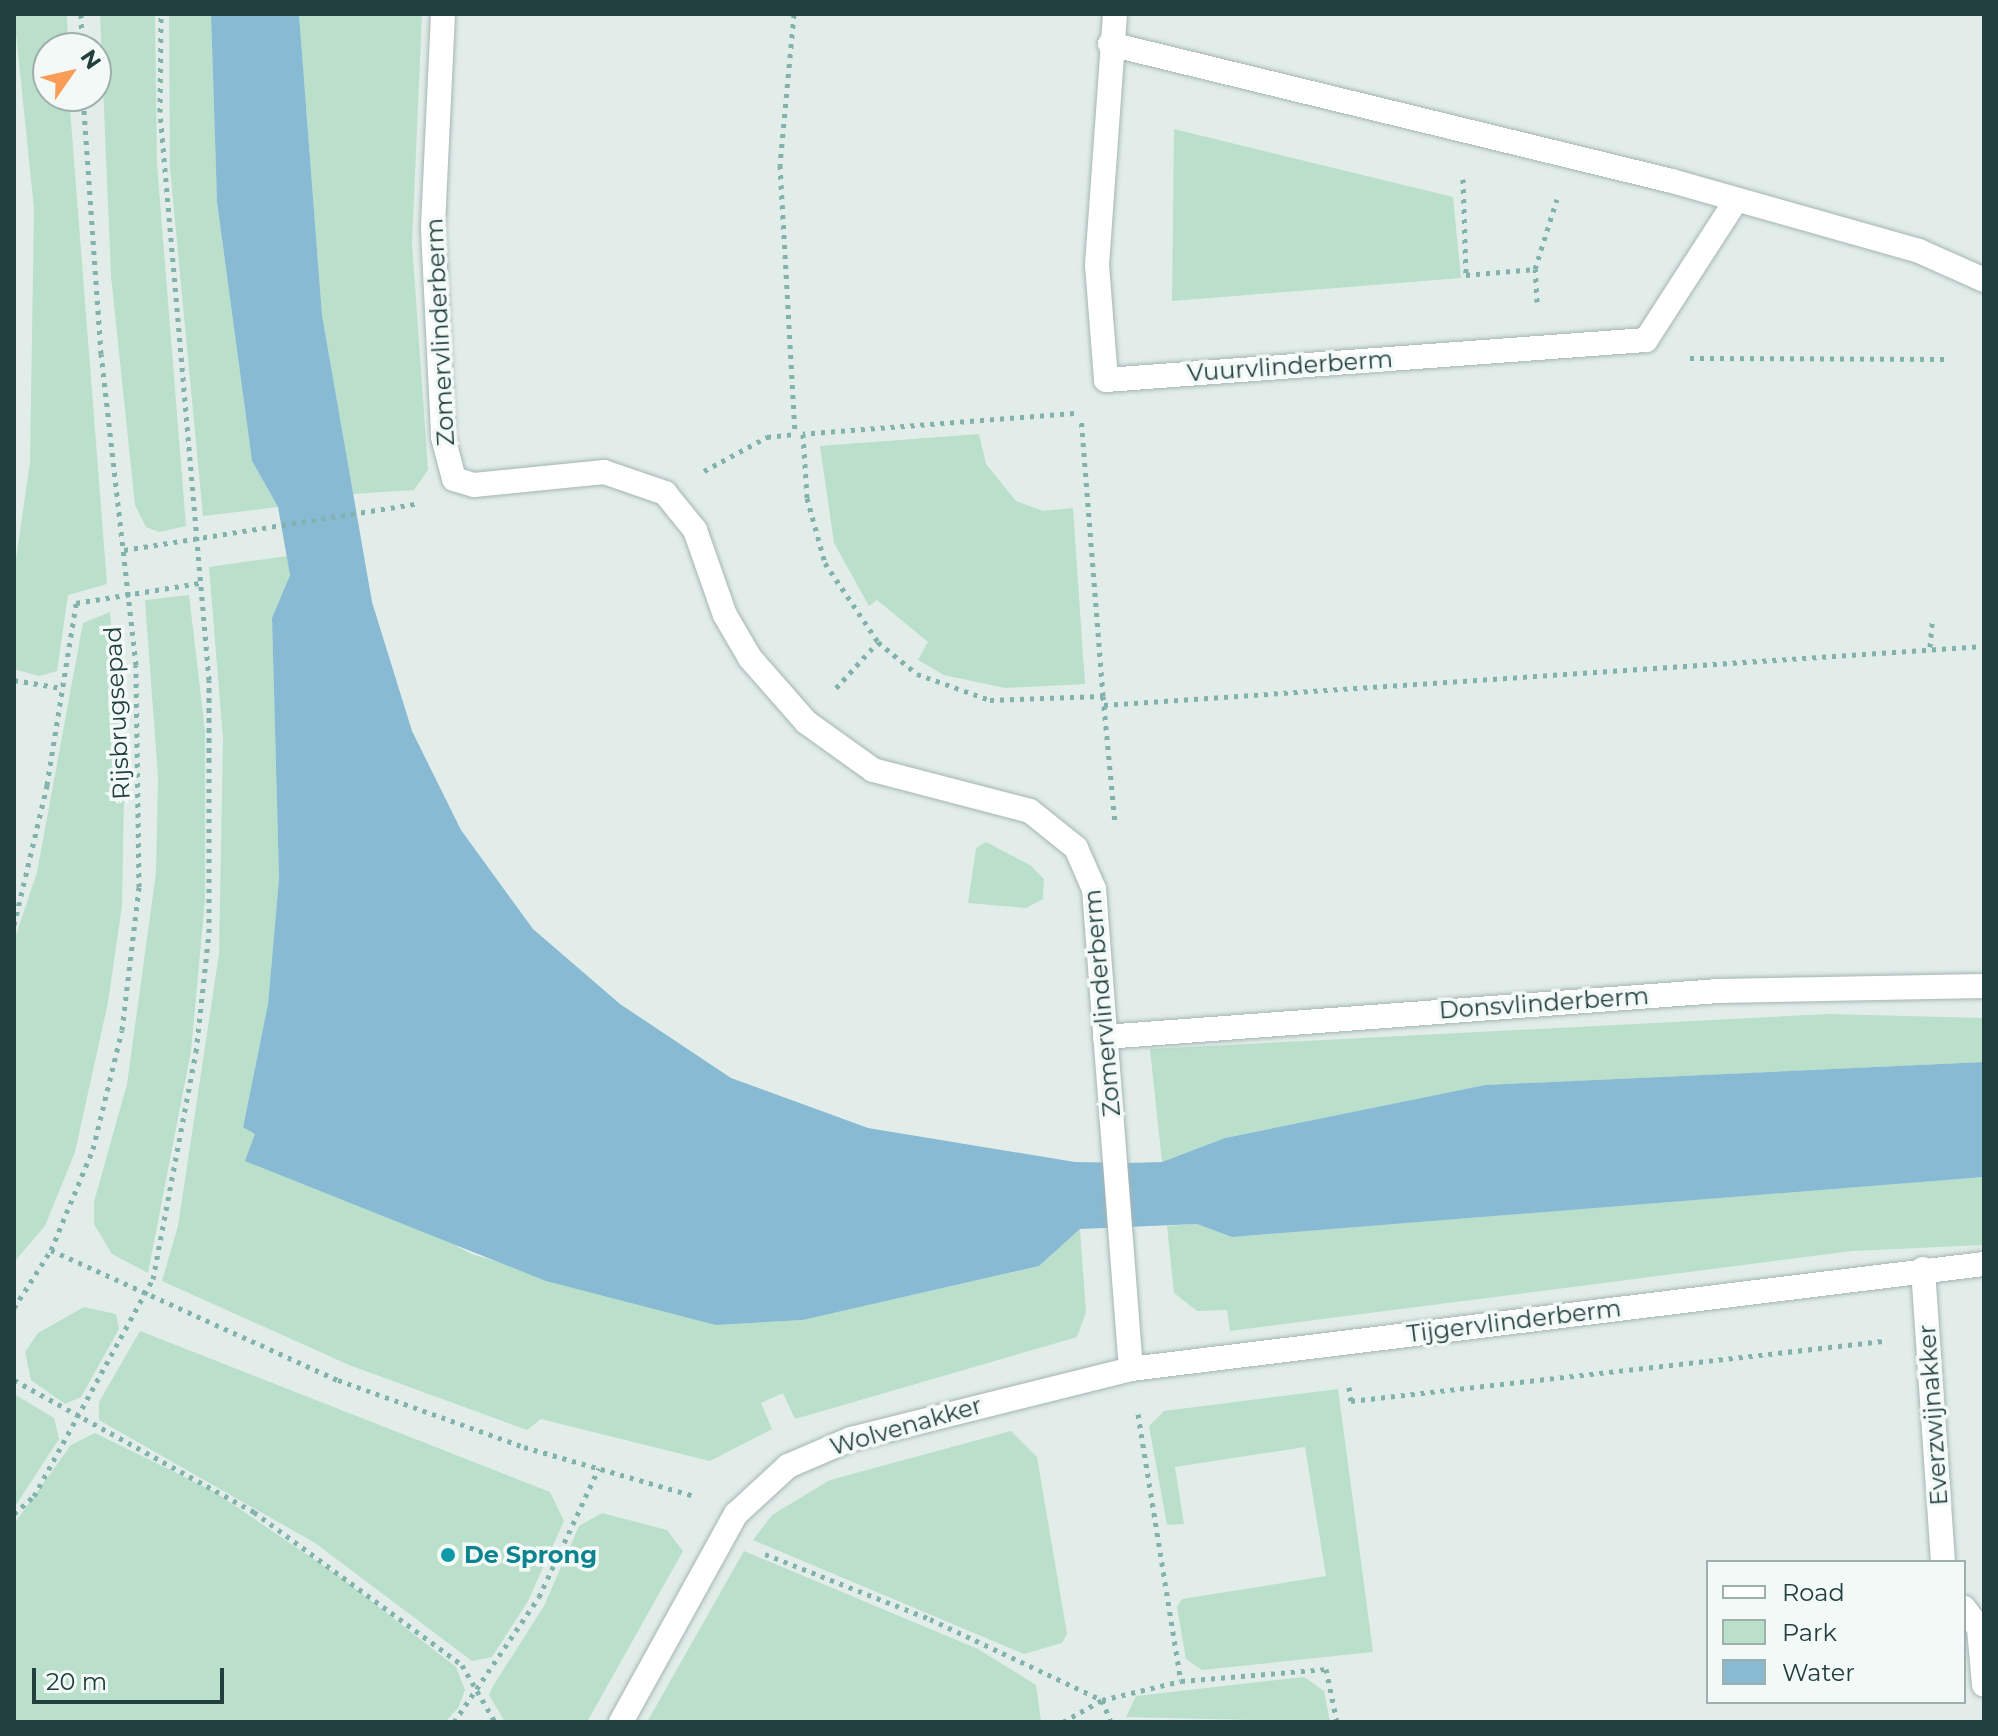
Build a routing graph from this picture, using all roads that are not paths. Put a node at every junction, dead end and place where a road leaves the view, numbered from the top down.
1 (443, 14) edge
2 (1115, 14) edge
3 (1110, 44) junction
4 (1735, 202) junction
5 (1984, 280) edge
6 (1984, 986) edge
7 (1105, 1037) junction
8 (1984, 1264) edge
9 (1923, 1269) junction
10 (1131, 1369) junction
11 (1045, 1387) joint
12 (1943, 1560) edge
13 (1966, 1611) edge
14 (1984, 1685) edge
15 (621, 1722) edge

1 - 7 street, Zomervlinderberm
2 - 3 street
3 - 4 street
3 - 4 street, Vuurvlinderberm
4 - 5 street
6 - 7 street, Donsvlinderberm
7 - 10 street, Zomervlinderberm
8 - 9 street, Tijgervlinderberm
9 - 10 street, Tijgervlinderberm
9 - 12 street, Everzwijnakker
10 - 11 street, Tijgervlinderberm
11 - 15 street, Wolvenakker
13 - 14 street

